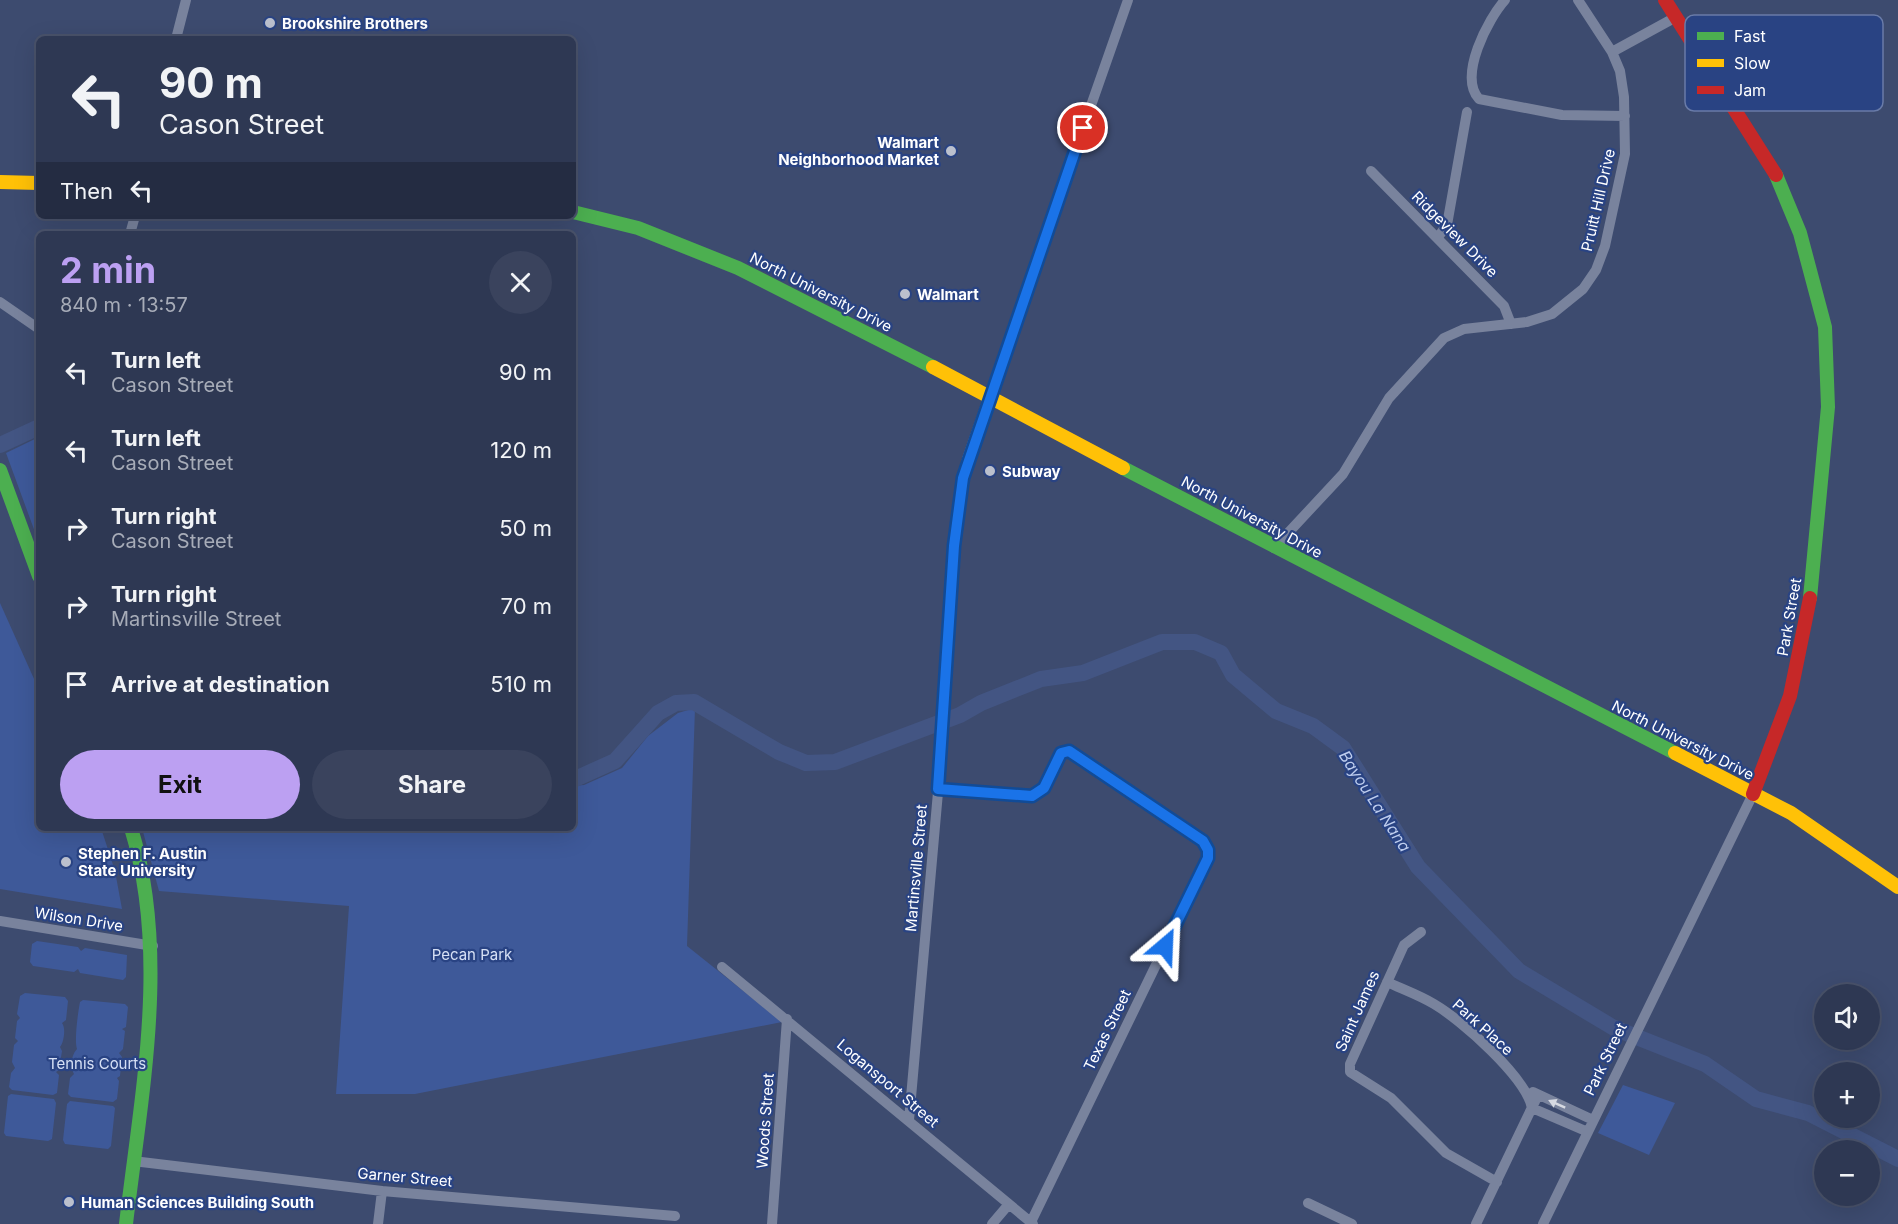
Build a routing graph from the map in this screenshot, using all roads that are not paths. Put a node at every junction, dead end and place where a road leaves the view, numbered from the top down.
1 (186, 0) edge
2 (1128, 0) edge
3 (1505, 0) edge
4 (1578, 0) edge
5 (1665, 0) edge
6 (1676, 17) junction
7 (1685, 31) edge
8 (177, 36) edge
9 (1612, 52) junction
10 (1735, 111) edge
11 (1467, 112) dead end
12 (1625, 116) junction
13 (1371, 171) dead end
14 (0, 182) edge
15 (36, 183) edge
16 (576, 213) edge
17 (1438, 237) junction
18 (0, 303) edge
19 (1511, 324) junction
20 (36, 327) edge
21 (989, 397) junction
22 (0, 470) edge
23 (1274, 548) junction
24 (36, 568) edge
25 (938, 789) junction
26 (1753, 794) junction
27 (132, 831) edge
28 (1898, 887) edge
29 (0, 921) edge
30 (1421, 932) dead end
31 (153, 946) junction
32 (722, 967) dead end
33 (1387, 982) junction
34 (787, 1019) junction
35 (1522, 1085) junction
36 (1538, 1095) junction
37 (1532, 1108) junction
38 (909, 1120) junction
39 (1593, 1120) junction
40 (1588, 1132) junction
41 (134, 1161) junction
42 (1497, 1182) junction
43 (382, 1191) junction
44 (1308, 1203) dead end
45 (1009, 1204) junction
46 (675, 1216) dead end
47 (1032, 1223) edge
48 (126, 1224) edge
49 (378, 1224) edge
50 (772, 1224) edge
51 (992, 1224) edge
52 (1352, 1224) edge
53 (1476, 1224) edge
54 (1544, 1224) edge

1 - 8 street
2 - 21 street, Martinsville Street
3 - 12 street
4 - 9 street, Pruitt Hill Drive
5 - 6 main road, Park Street
6 - 7 main road, Park Street
6 - 9 street
9 - 12 street, Pruitt Hill Drive
10 - 26 main road, Park Street
11 - 17 street
12 - 19 street, Pruitt Hill Drive
13 - 17 street, Ridgeview Drive
14 - 15 main road
16 - 21 main road, North University Drive
17 - 19 street, Ridgeview Drive
18 - 20 street
19 - 23 street, Pruitt Hill Drive
21 - 23 main road, North University Drive
21 - 25 street, Martinsville Street
22 - 24 main road
23 - 26 main road, North University Drive
25 - 38 street, Martinsville Street
25 - 47 street, Texas Street
26 - 28 main road, North University Drive
26 - 39 street, Park Street
27 - 31 main road
29 - 31 street, Wilson Drive
30 - 33 street, Saint James
31 - 41 main road
32 - 34 street, Logansport Street
33 - 35 street, Park Place
33 - 42 street, Saint James
34 - 38 street, Logansport Street
34 - 50 street, Woods Street
35 - 36 street, Park Place
35 - 37 street, Park Place
36 - 37 street
39 -> 36 street, Park Place
37 - 40 street
37 - 42 street
38 - 45 street, Logansport Street
39 - 40 street, Park Street
40 - 54 street, Park Street
41 - 43 street, Garner Street
41 - 48 main road
42 - 53 street
43 - 46 street, Garner Street
43 - 49 street
44 - 52 street
45 - 47 street, Logansport Street
45 - 51 street

